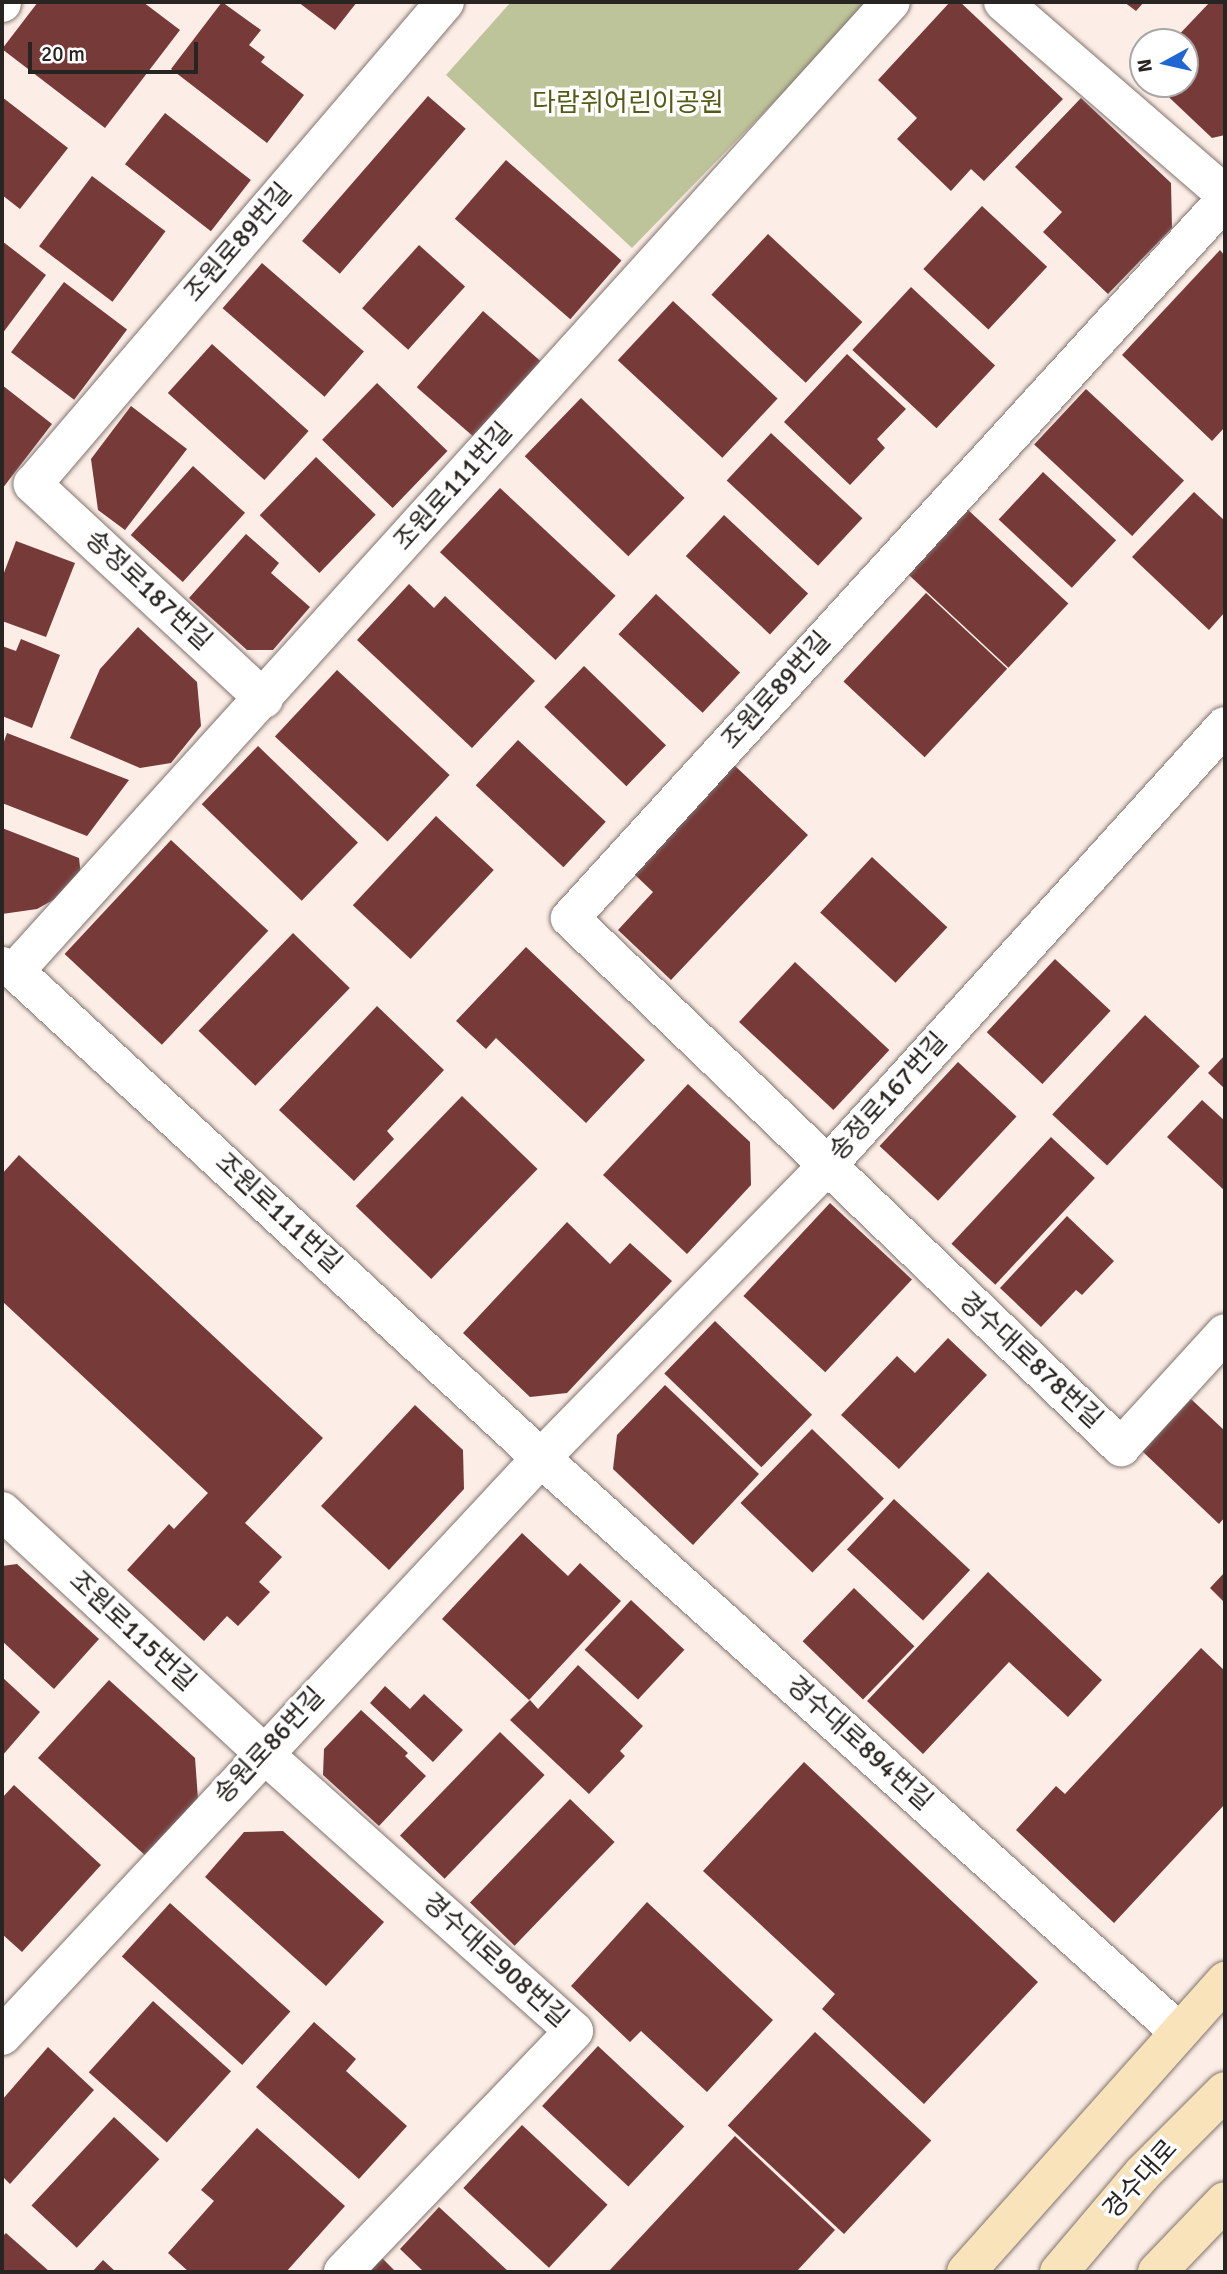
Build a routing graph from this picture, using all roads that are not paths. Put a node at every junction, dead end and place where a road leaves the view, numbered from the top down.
1 (445, 2) edge
2 (891, 2) edge
3 (1003, 2) edge
4 (1225, 194) edge
5 (1225, 200) edge
6 (33, 484) joint
7 (264, 699) junction
8 (1225, 726) edge
9 (8, 968) edge
10 (825, 1168) junction
11 (1225, 1333) edge
12 (541, 1458) junction
13 (2, 1511) edge
14 (263, 1753) junction
15 (1225, 1981) edge
16 (1177, 2030) junction
17 (2, 2036) edge
18 (1225, 2091) edge
19 (1225, 2201) edge
20 (343, 2272) edge
21 (966, 2272) edge
22 (1059, 2272) edge
23 (1157, 2272) edge

1 - 6 street, 조원로89번길
2 - 7 street, 조원로111번길
3 - 4 street
5 - 10 street, 조원로89번길
6 - 7 street, 송정로187번길
7 - 9 street, 조원로111번길
8 - 10 street, 송정로167번길
9 - 12 street, 조원로111번길
10 - 11 street, 경수대로878번길
10 - 12 street, 송정로167번길
12 - 14 street, 송원로86번길
12 - 16 street, 경수대로894번길
13 - 14 street, 조원로115번길
14 - 17 street, 송원로86번길
14 - 20 street, 경수대로908번길
15 - 16 main road
16 - 21 main road
18 - 22 main road, 경수대로
19 - 23 main road

